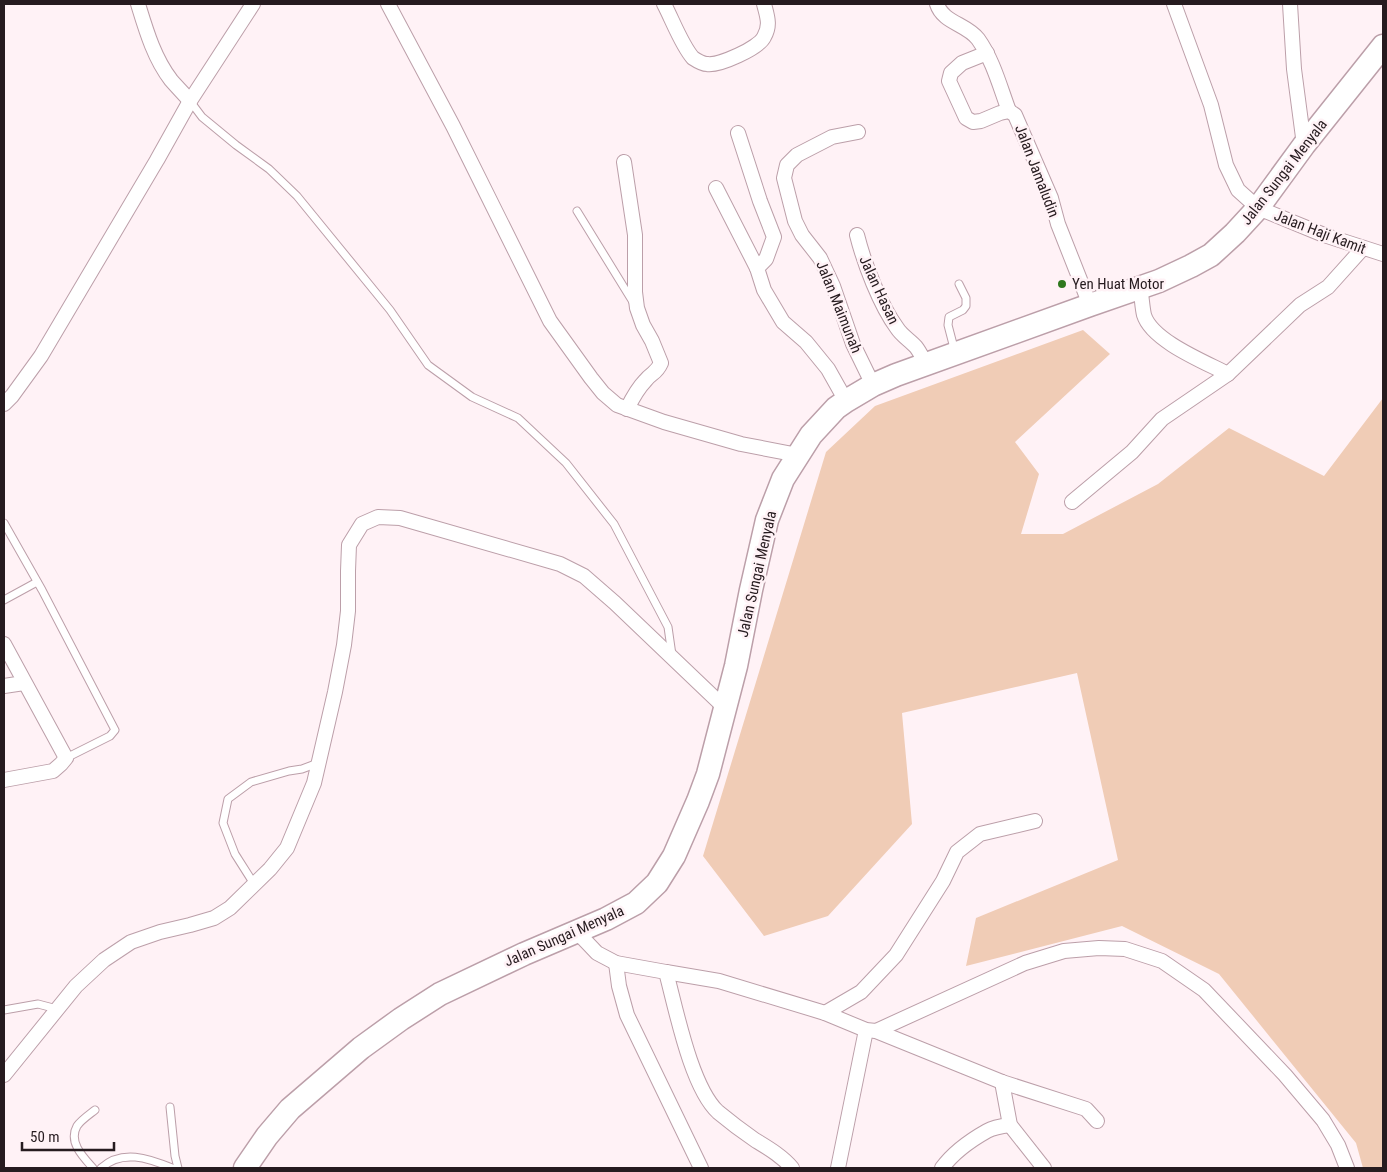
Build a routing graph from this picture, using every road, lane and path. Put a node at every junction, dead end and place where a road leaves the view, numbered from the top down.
1 (138, 4) edge
2 (253, 4) edge
3 (388, 4) edge
4 (664, 4) edge
5 (764, 4) edge
6 (937, 4) edge
7 (1174, 4) edge
8 (1290, 4) edge
9 (1383, 46) edge
10 (987, 53) junction
11 (190, 101) junction
12 (1009, 111) junction
13 (858, 132) dead end
14 (738, 133) dead end
15 (1304, 145) junction
16 (624, 162) dead end
17 (716, 188) dead end
18 (1258, 208) junction
19 (577, 211) dead end
20 (856, 235) dead end
21 (1363, 248) junction
22 (1383, 254) edge
23 (757, 268) junction
24 (959, 284) dead end
25 (1140, 288) junction
26 (1090, 305) junction
27 (637, 308) junction
28 (956, 354) junction
29 (926, 364) junction
30 (1228, 374) junction
31 (873, 385) junction
32 (846, 401) junction
33 (4, 404) edge
34 (627, 409) junction
35 (798, 455) junction
36 (1072, 502) dead end
37 (4, 523) edge
38 (37, 582) junction
39 (4, 600) edge
40 (4, 644) edge
41 (672, 657) junction
42 (24, 683) junction
43 (4, 686) edge
44 (725, 708) junction
45 (66, 758) junction
46 (318, 762) junction
47 (4, 780) edge
48 (1034, 820) dead end
49 (254, 884) junction
50 (577, 932) junction
51 (616, 962) junction
52 (666, 972) junction
53 (57, 1009) junction
54 (4, 1010) edge
55 (824, 1013) junction
56 (871, 1030) junction
57 (4, 1074) edge
58 (1002, 1082) junction
59 (170, 1106) dead end
60 (96, 1110) dead end
61 (1097, 1121) dead end
62 (1010, 1125) junction
63 (93, 1168) edge
64 (101, 1168) edge
65 (172, 1168) edge
66 (178, 1168) edge
67 (246, 1168) edge
68 (702, 1168) edge
69 (792, 1168) edge
70 (838, 1168) edge
71 (942, 1168) edge
72 (1044, 1168) edge
73 (1347, 1168) edge

1 - 11 street
2 - 11 street
3 - 34 street
4 - 5 street
6 - 10 street
7 - 18 street, Jalan Haji Kamit
8 - 15 street
9 - 15 main road, Jalan Sungai Menyala
10 - 12 street
10 - 12 street, Jalan Jamaludin
11 - 33 street
11 - 41 lane
12 - 26 street, Jalan Jamaludin
13 - 31 street, Jalan Maimunah
14 - 23 street
15 - 18 main road, Jalan Sungai Menyala
16 - 27 street
17 - 23 street
18 - 21 street, Jalan Haji Kamit
18 - 25 main road, Jalan Sungai Menyala
19 - 27 lane
20 - 29 street, Jalan Hasan
21 - 22 street, Jalan Haji Kamit
21 - 30 street
23 - 32 street
24 - 28 lane
25 - 26 main road, Jalan Sungai Menyala
25 - 30 street
26 - 28 main road, Jalan Sungai Menyala
27 - 34 street
28 - 29 main road, Jalan Sungai Menyala
29 - 31 main road, Jalan Sungai Menyala
30 - 36 street
31 - 32 main road, Jalan Sungai Menyala
32 - 35 main road, Jalan Sungai Menyala
34 - 35 street
35 - 44 main road, Jalan Sungai Menyala
37 - 38 lane
38 - 39 lane
38 - 45 lane
40 - 42 street
41 - 44 street
41 - 46 street
42 - 43 street
42 - 45 street
44 - 50 main road, Jalan Sungai Menyala
45 - 47 street
46 - 49 street
46 - 49 lane
48 - 55 street
49 - 53 street
50 - 51 street
50 - 67 main road, Jalan Sungai Menyala
51 - 52 street
51 - 68 street
52 - 55 street
52 - 69 street
53 - 54 lane
53 - 57 street
55 - 56 street
56 - 58 street
56 - 70 street
56 - 73 street
58 - 61 street
58 - 62 street
59 - 66 lane
60 - 63 lane
62 - 71 street
62 - 72 street
64 - 65 lane

